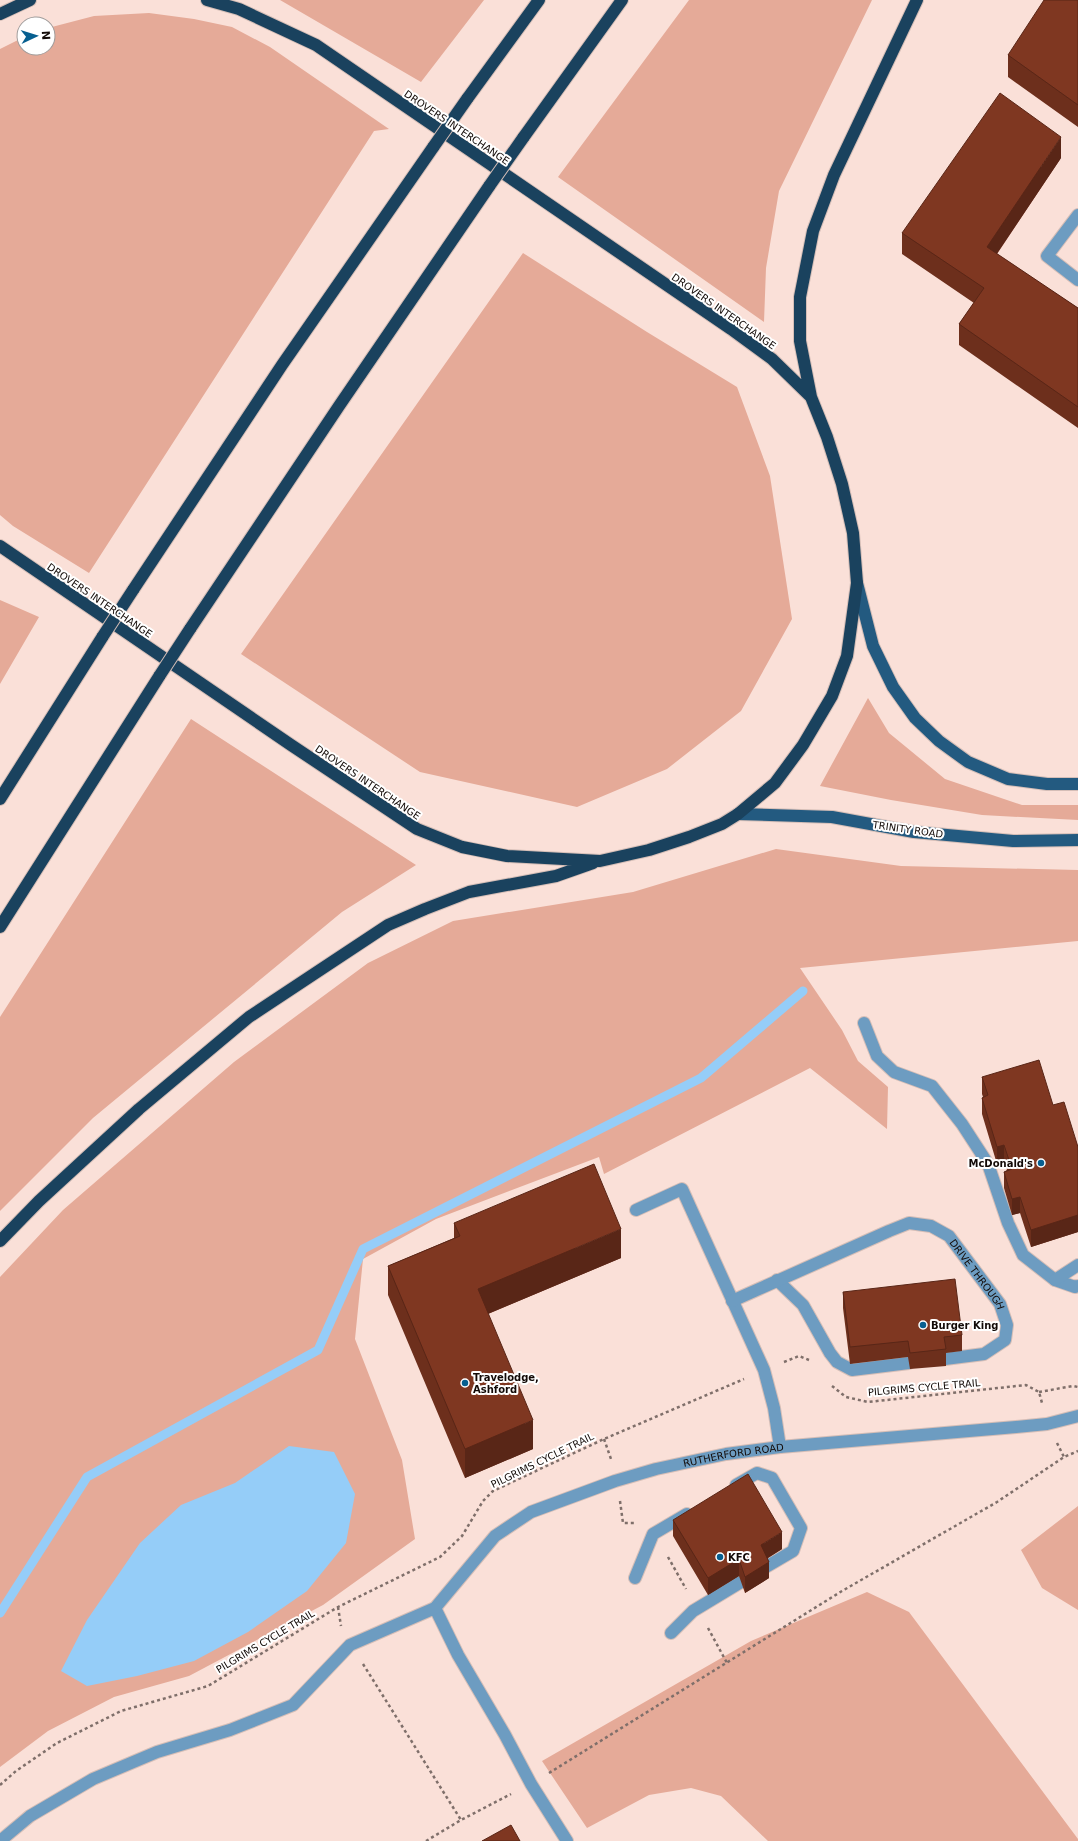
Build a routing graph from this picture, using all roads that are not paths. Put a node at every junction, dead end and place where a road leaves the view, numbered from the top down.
1 (30, 0) edge
2 (207, 0) edge
3 (539, 0) edge
4 (622, 0) edge
5 (916, 0) edge
6 (0, 14) edge
7 (1078, 215) edge
8 (1078, 280) edge
9 (811, 397) junction
10 (0, 546) edge
11 (857, 583) junction
12 (1078, 784) edge
13 (0, 799) edge
14 (738, 814) junction
15 (1078, 840) edge
16 (600, 861) junction
17 (0, 927) edge
18 (864, 1023) dead end
19 (636, 1210) dead end
20 (0, 1241) edge
21 (1078, 1265) edge
22 (777, 1280) junction
23 (1054, 1280) junction
24 (1078, 1286) edge
25 (732, 1301) junction
26 (945, 1359) edge
27 (909, 1363) edge
28 (1078, 1416) edge
29 (780, 1447) junction
30 (724, 1492) edge
31 (698, 1508) edge
32 (764, 1568) edge
33 (635, 1578) dead end
34 (741, 1582) edge
35 (435, 1608) junction
36 (671, 1633) dead end
37 (0, 1841) edge
38 (566, 1841) edge

1 - 6 highway
2 - 9 highway, DROVERS INTERCHANGE
3 - 13 highway, bridge
4 - 17 highway, bridge
5 - 9 highway
7 - 8 lane
9 - 11 highway, DROVERS INTERCHANGE
10 - 16 highway, DROVERS INTERCHANGE
11 - 12 main road
11 - 14 highway, DROVERS INTERCHANGE
14 - 15 main road, TRINITY ROAD
14 - 16 highway, DROVERS INTERCHANGE
16 - 20 highway
18 - 23 lane
19 - 25 lane
21 - 23 lane
22 - 25 lane
22 - 26 lane, DRIVE THROUGH
22 - 27 lane
23 - 24 lane
25 - 29 lane
28 - 29 lane, RUTHERFORD ROAD
29 - 35 lane, RUTHERFORD ROAD
30 - 32 lane
31 - 33 lane
34 - 36 lane
35 - 37 lane
35 - 38 lane

